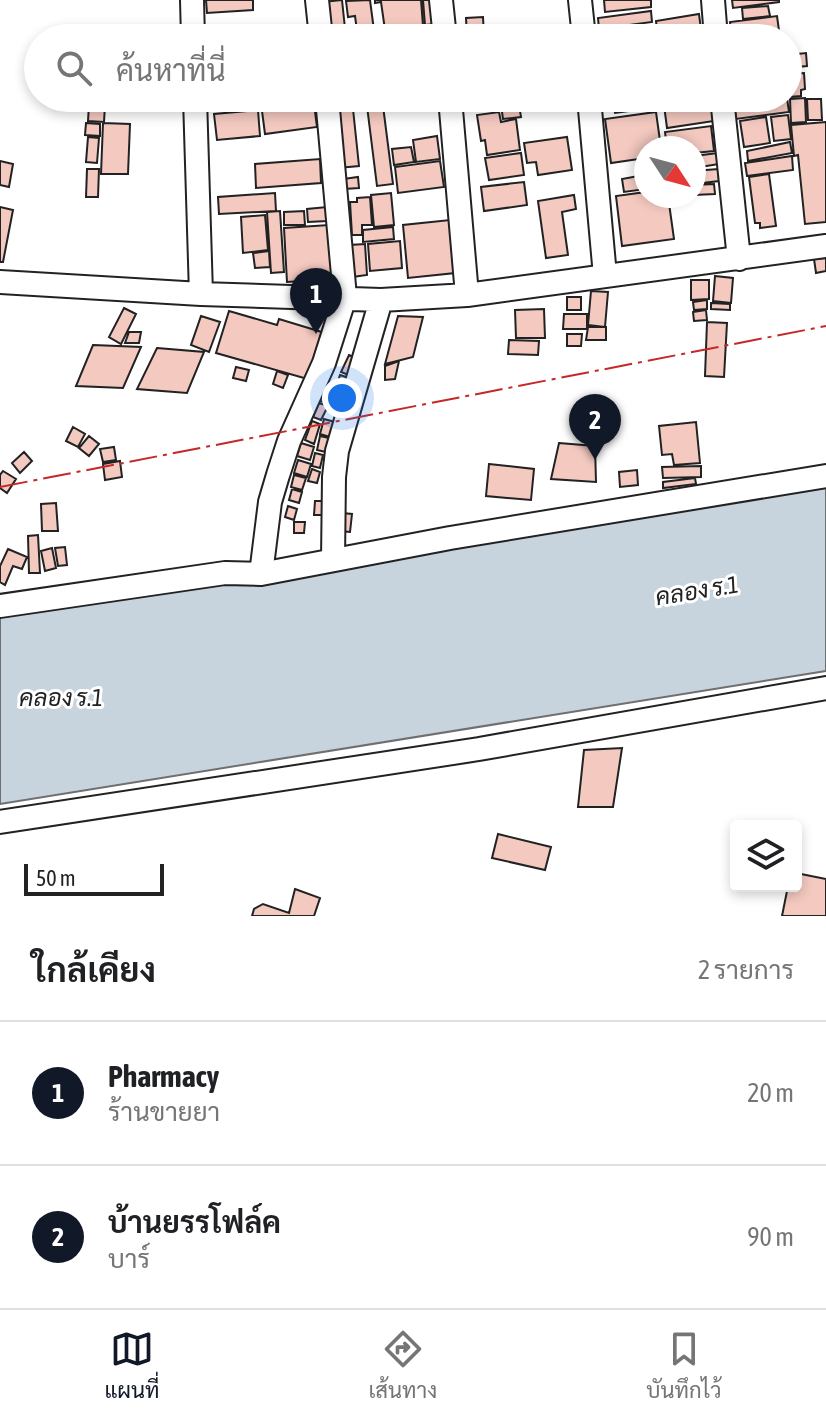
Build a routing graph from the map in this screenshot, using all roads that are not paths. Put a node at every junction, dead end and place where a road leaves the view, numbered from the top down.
1 (192, 0) edge
2 (317, 0) edge
3 (441, 0) edge
4 (580, 0) edge
5 (713, 0) edge
6 (193, 24) edge
7 (320, 24) edge
8 (444, 24) edge
9 (583, 24) edge
10 (715, 24) edge
11 (195, 112) edge
12 (328, 112) edge
13 (451, 112) edge
14 (590, 112) edge
15 (723, 112) edge
16 (826, 246) edge
17 (739, 259) junction
18 (605, 276) junction
19 (0, 282) edge
20 (201, 294) junction
21 (467, 295) junction
22 (345, 297) junction
23 (381, 300) junction
24 (826, 476) edge
25 (333, 560) junction
26 (261, 574) junction
27 (0, 606) edge
28 (826, 688) edge
29 (0, 822) edge

1 - 6 street
2 - 7 street
3 - 8 street
4 - 9 street
5 - 10 street
11 - 20 street
12 - 22 street
13 - 21 street
14 - 18 street
15 - 17 street
16 - 17 street
17 - 18 street
18 - 21 street
19 - 20 street
20 - 22 street
21 - 23 street
22 - 23 street
22 - 26 street
23 - 25 street
24 - 25 street
25 - 26 street
26 - 27 street
28 - 29 street

